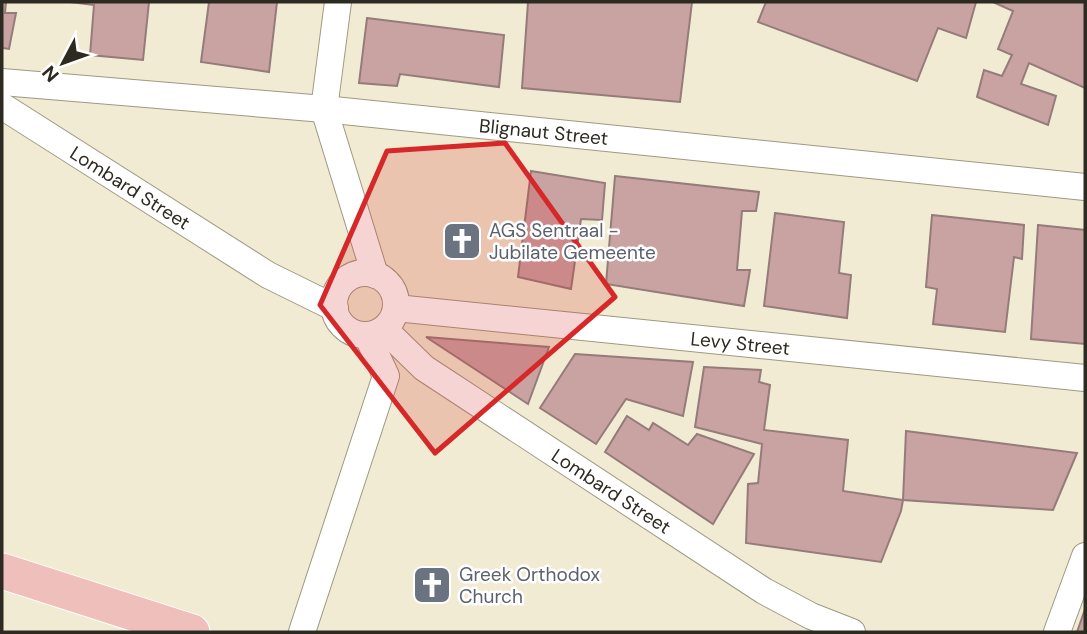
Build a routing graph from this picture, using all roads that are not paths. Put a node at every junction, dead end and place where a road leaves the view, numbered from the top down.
1 (338, 2) edge
2 (2, 82) edge
3 (2, 106) edge
4 (324, 109) junction
5 (1085, 187) edge
6 (375, 275) junction
7 (335, 308) junction
8 (382, 324) junction
9 (1085, 378) edge
10 (1085, 556) edge
11 (2, 572) edge
12 (192, 632) edge
13 (302, 632) edge
14 (852, 632) edge
15 (1057, 632) edge

1 - 4 street
2 - 4 street, Blignaut Street
3 - 7 street, Lombard Street
4 - 5 street, Blignaut Street
4 - 6 street
6 - 7 street
6 - 8 street
7 - 8 street
8 - 9 street, Levy Street
8 - 13 street
8 - 14 street, Lombard Street
10 - 15 street
11 - 12 main road

